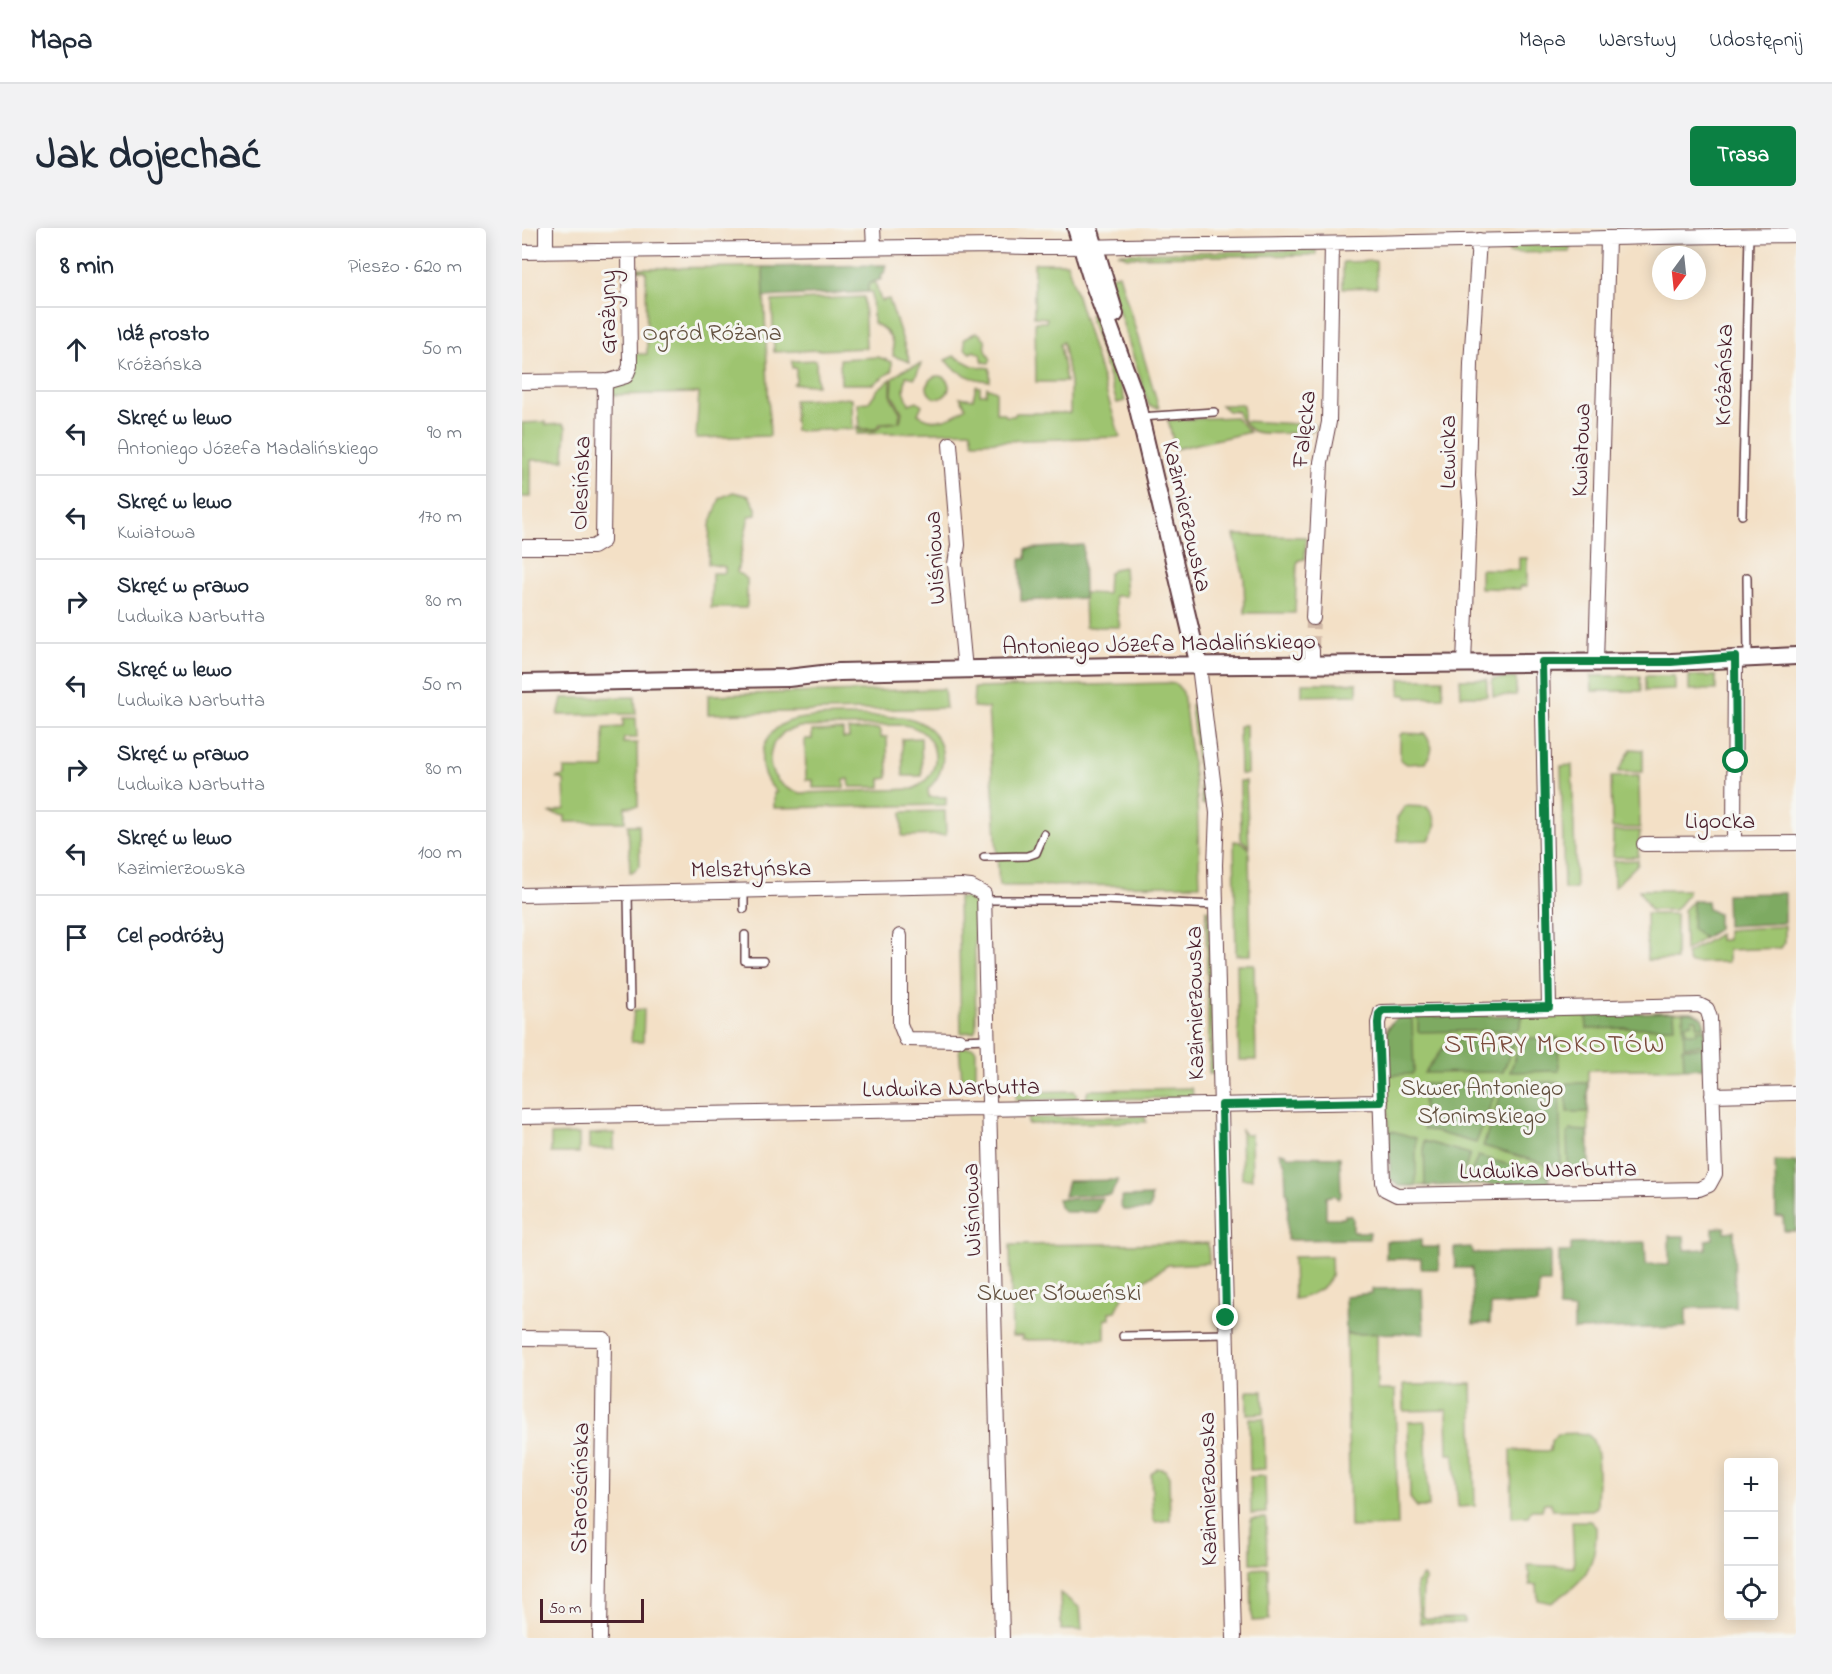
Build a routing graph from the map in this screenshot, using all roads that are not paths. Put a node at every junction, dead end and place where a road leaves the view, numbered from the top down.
1 (546, 228) edge
2 (873, 228) edge
3 (1076, 228) edge
4 (1089, 228) edge
5 (1749, 235) junction
6 (1796, 235) edge
7 (1608, 239) junction
8 (1479, 240) junction
9 (1332, 244) junction
10 (874, 247) junction
11 (1089, 247) junction
12 (629, 251) junction
13 (522, 252) edge
14 (546, 252) junction
15 (605, 381) junction
16 (522, 382) edge
17 (1214, 412) dead end
18 (1140, 417) junction
19 (950, 444) dead end
20 (1742, 515) dead end
21 (522, 547) edge
22 (1746, 577) dead end
23 (1313, 618) tunnel mouth
24 (1796, 656) edge
25 (1741, 657) junction
26 (1542, 662) junction
27 (1596, 663) junction
28 (1464, 664) junction
29 (1199, 666) junction
30 (965, 670) junction
31 (522, 683) edge
32 (1044, 834) dead end
33 (1734, 843) junction
34 (1796, 843) edge
35 (1644, 844) dead end
36 (984, 857) dead end
37 (744, 891) junction
38 (628, 893) junction
39 (522, 895) edge
40 (983, 895) junction
41 (1216, 905) junction
42 (744, 909) dead end
43 (745, 935) dead end
44 (900, 936) dead end
45 (764, 961) dead end
46 (630, 1006) dead end
47 (1549, 1007) junction
48 (959, 1040) joint
49 (989, 1040) junction
50 (1796, 1094) edge
51 (1712, 1095) junction
52 (1381, 1102) junction
53 (1222, 1105) junction
54 (990, 1110) junction
55 (522, 1117) edge
56 (1227, 1334) junction
57 (1123, 1336) dead end
58 (522, 1338) edge
59 (600, 1638) edge
60 (1002, 1638) edge
61 (1234, 1638) edge

1 - 14 street
2 - 10 street
3 - 11 street, Kazimierzowska
4 - 11 street, Kazimierzowska
5 - 6 street
5 - 7 street
5 - 20 lane, Króżańska
7 - 8 street
7 - 27 street, Kwiatowa
8 - 9 street
8 - 28 street, Lewicka
9 - 11 street
9 - 23 street, Falęcka
10 - 11 street
10 - 12 street
11 - 18 street, Kazimierzowska
12 - 14 street
12 - 15 street, Grażyny
13 - 14 street
15 - 16 street, Grażyny
15 - 21 street, Olesińska
17 - 18 lane
18 - 29 street, Kazimierzowska
19 - 30 street, Wiśniowa
22 - 25 lane
24 - 25 street, Antoniego Józefa Madalińskiego
25 - 27 street, Antoniego Józefa Madalińskiego
25 - 33 street
26 - 27 street, Antoniego Józefa Madalińskiego
26 - 28 street, Antoniego Józefa Madalińskiego
26 - 47 street
28 - 29 street, Antoniego Józefa Madalińskiego
29 - 30 street, Antoniego Józefa Madalińskiego
29 - 41 street, Kazimierzowska
30 - 31 street, Antoniego Józefa Madalińskiego
32 - 36 lane
33 - 34 street, Ligocka
33 - 35 street, Ligocka
37 - 38 street, Melsztyńska
37 - 40 street, Melsztyńska
37 - 42 lane
38 - 39 street, Melsztyńska
38 - 46 lane
40 - 41 lane
40 - 49 street, Wiśniowa
41 - 53 street, Kazimierzowska
43 - 45 lane
44 - 48 street
47 - 51 street, Ludwika Narbutta
47 - 52 street, Ludwika Narbutta
48 - 49 lane
49 - 54 street, Wiśniowa
50 - 51 street
51 - 52 street, Ludwika Narbutta
52 - 53 street, Ludwika Narbutta
53 - 54 street, Ludwika Narbutta
53 - 56 street, Kazimierzowska
54 - 55 street, Ludwika Narbutta
54 - 60 street, Wiśniowa
56 - 57 lane
56 - 61 street, Kazimierzowska
58 - 59 street, Starościńska

